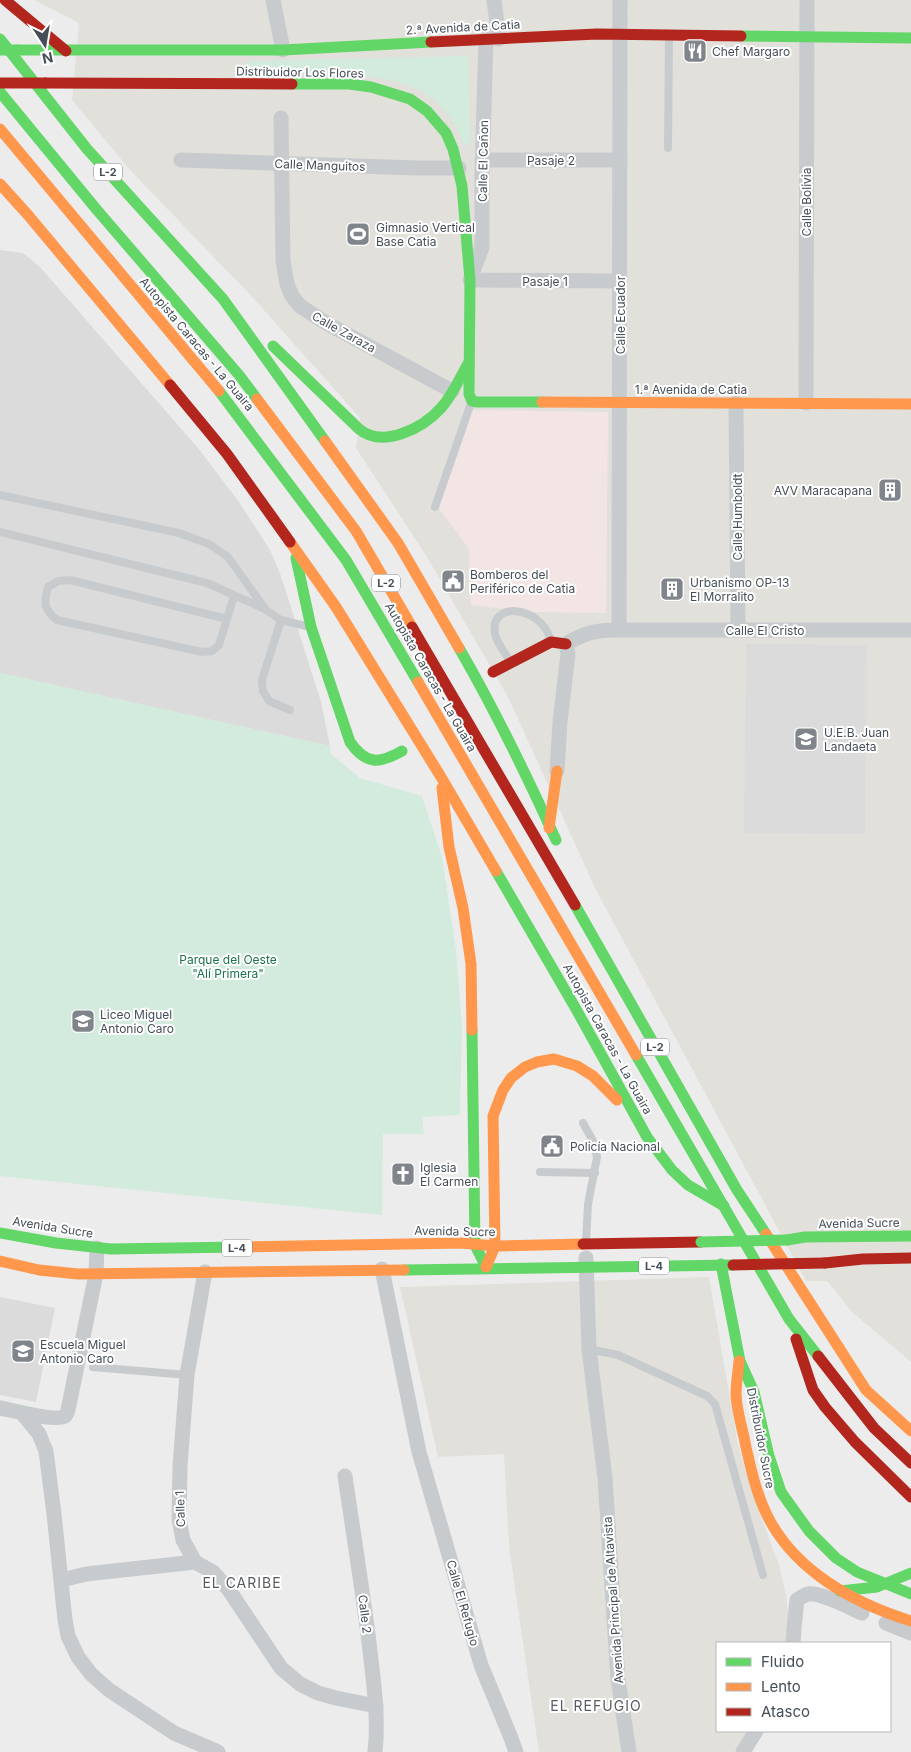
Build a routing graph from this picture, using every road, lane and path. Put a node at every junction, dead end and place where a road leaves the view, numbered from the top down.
1 (5, 0) edge
2 (273, 0) edge
3 (494, 0) edge
4 (620, 0) edge
5 (807, 0) edge
6 (620, 35) junction
7 (669, 36) junction
8 (806, 37) junction
9 (911, 38) edge
10 (0, 39) edge
11 (492, 39) junction
12 (0, 50) edge
13 (283, 50) junction
14 (66, 51) junction
15 (0, 83) edge
16 (0, 92) edge
17 (281, 118) dead end
18 (0, 129) edge
19 (668, 148) dead end
20 (181, 160) dead end
21 (482, 160) junction
22 (620, 160) junction
23 (282, 164) junction
24 (459, 168) junction
25 (105, 169) junction
26 (0, 184) edge
27 (0, 198) edge
28 (125, 209) dead end
29 (28, 215) junction
30 (142, 244) dead end
31 (470, 280) junction
32 (620, 281) junction
33 (163, 287) junction
34 (223, 298) junction
35 (469, 362) junction
36 (452, 391) junction
37 (472, 401) junction
38 (620, 403) junction
39 (736, 403) junction
40 (806, 403) junction
41 (911, 404) edge
42 (0, 495) edge
43 (435, 507) dead end
44 (0, 532) edge
45 (294, 547) junction
46 (234, 596) junction
47 (266, 610) junction
48 (227, 619) junction
49 (282, 620) junction
50 (315, 627) junction
51 (619, 630) junction
52 (738, 630) junction
53 (911, 630) edge
54 (559, 643) junction
55 (510, 662) junction
56 (493, 672) dead end
57 (290, 710) dead end
58 (402, 751) dead end
59 (431, 761) junction
60 (541, 776) junction
61 (441, 777) junction
62 (457, 784) dead end
63 (470, 795) dead end
64 (500, 822) junction
65 (549, 828) junction
66 (563, 854) dead end
67 (572, 880) dead end
68 (574, 903) junction
69 (583, 1124) dead end
70 (647, 1137) junction
71 (540, 1172) dead end
72 (595, 1173) junction
73 (725, 1207) junction
74 (0, 1233) edge
75 (911, 1236) edge
76 (586, 1244) junction
77 (475, 1245) junction
78 (495, 1246) junction
79 (97, 1248) junction
80 (911, 1258) edge
81 (0, 1260) edge
82 (727, 1264) junction
83 (486, 1268) junction
84 (586, 1268) junction
85 (382, 1269) junction
86 (205, 1272) junction
87 (96, 1274) junction
88 (789, 1319) junction
89 (589, 1349) junction
90 (740, 1361) junction
91 (92, 1367) dead end
92 (187, 1375) junction
93 (0, 1408) edge
94 (22, 1413) junction
95 (911, 1431) edge
96 (911, 1463) edge
97 (345, 1476) dead end
98 (911, 1498) edge
99 (195, 1562) junction
100 (900, 1565) dead end
101 (857, 1572) junction
102 (911, 1573) edge
103 (763, 1575) dead end
104 (62, 1580) junction
105 (888, 1585) junction
106 (840, 1590) junction
107 (911, 1594) edge
108 (911, 1621) edge
109 (911, 1633) edge
110 (794, 1642) edge
111 (376, 1706) junction
112 (755, 1732) edge
113 (218, 1752) edge
114 (375, 1752) edge
115 (516, 1752) edge
116 (629, 1752) edge
117 (743, 1752) edge

1 - 14 main road
2 - 13 street
3 - 11 street, Calle El Cañon
4 - 6 street, Calle Ecuador
5 - 8 street, Calle Bolivia
6 - 7 main road, 2.ª Avenida de Catia
6 - 11 main road, 2.ª Avenida de Catia
6 - 22 street, Calle Ecuador
7 - 8 main road, 2.ª Avenida de Catia
7 - 19 lane
8 - 9 main road, 2.ª Avenida de Catia
8 - 40 street, Calle Bolivia
10 - 25 main road, L-2
11 - 13 main road, 2.ª Avenida de Catia
11 - 21 street, Calle El Cañon
12 - 14 main road, 2.ª Avenida de Catia, bridge
13 - 14 main road, 2.ª Avenida de Catia
15 - 24 main road, Distribuidor Los Flores, bridge
16 - 33 main road, Autopista Caracas - La Guaira / L-2
17 - 23 street, Calle Zaraza
18 - 64 main road, Autopista Caracas - La Guaira / L-2
20 - 23 street, Calle Manguitos
21 - 22 street, Pasaje 2
21 - 31 street, Calle El Cañon
22 - 32 street, Calle Ecuador
23 - 24 street, Calle Manguitos
23 - 36 street, Calle Zaraza
24 - 31 main road, Distribuidor Los Flores
25 - 28 main road, L-2
25 - 34 main road, L-2
26 - 29 main road, Autopista Caracas - La Guaira / L-2
27 - 29 main road
29 - 45 main road, Autopista Caracas - La Guaira / L-2
30 - 33 main road, L-2
31 - 32 street, Pasaje 1
31 - 35 main road, Distribuidor Los Flores
32 - 38 street, Calle Ecuador
33 - 68 main road, Autopista Caracas - La Guaira / L-2
34 - 36 main road
34 - 60 main road, L-2
35 - 36 main road
35 - 37 main road, Distribuidor Los Flores
37 - 38 main road, 1.ª Avenida de Catia
37 - 43 lane
38 - 39 main road, 1.ª Avenida de Catia
38 - 51 street, Calle Ecuador
39 - 40 main road, 1.ª Avenida de Catia
39 - 52 street, Calle Humboldt
40 - 41 main road, 1.ª Avenida de Catia
42 - 47 lane
44 - 46 lane
45 - 50 main road
45 - 59 main road, Autopista Caracas - La Guaira / L-2
46 - 47 lane
46 - 48 lane
47 - 49 lane
48 - 48 lane
49 - 50 lane
49 - 57 lane
50 - 58 main road
51 - 52 street, Calle El Cristo
51 - 54 street, Calle El Cristo
52 - 53 street, Calle El Cristo
54 - 55 main road
54 - 55 lane
54 - 60 street
55 - 56 main road
59 - 61 main road, Autopista Caracas - La Guaira / L-2
59 - 62 main road, L-2
60 - 65 main road, L-2
60 - 65 main road
61 - 70 main road, Autopista Caracas - La Guaira / L-2
61 - 77 main road
63 - 64 main road, L-2
64 - 73 main road, Autopista Caracas - La Guaira / L-2
65 - 66 main road, L-2
67 - 68 main road, Autopista Caracas - La Guaira / L-2
68 - 95 main road, Autopista Caracas - La Guaira / L-2
69 - 72 lane
70 - 73 main road, Autopista Caracas - La Guaira / L-2
70 - 78 main road
71 - 72 lane
72 - 76 lane
73 - 88 main road, Autopista Caracas - La Guaira / L-2
74 - 79 main road, Avenida Sucre / L-4
75 - 76 main road, Avenida Sucre / L-4, bridge
76 - 78 main road, Avenida Sucre / L-4
76 - 84 street, Avenida Principal de Altavista
77 - 78 main road, Avenida Sucre / L-4
77 - 79 main road, Avenida Sucre / L-4
77 - 83 main road
78 - 83 main road
79 - 87 street
80 - 82 main road, L-4, bridge
81 - 87 main road, L-4
82 - 84 main road, L-4
82 - 90 main road, Distribuidor Sucre
83 - 84 main road, L-4
83 - 85 main road, L-4
84 - 89 street, Avenida Principal de Altavista
85 - 86 main road, L-4
85 - 115 street, Calle El Refugio
86 - 87 main road, L-4
86 - 92 street, Calle 1
87 - 94 street
88 - 96 main road, Autopista Caracas - La Guaira / L-2
88 - 98 main road
89 - 103 lane
89 - 116 street, Avenida Principal de Altavista
90 - 101 main road, Distribuidor Sucre
90 - 106 main road, Distribuidor Sucre
91 - 92 lane
92 - 99 street, Calle 1
93 - 94 street
94 - 104 street
97 - 111 street, Calle 2
99 - 104 street
99 - 111 street, Calle 1
100 - 101 main road
101 - 105 main road, Distribuidor Sucre
102 - 105 main road
104 - 113 street
105 - 106 main road
105 - 107 main road, Distribuidor Sucre
106 - 108 main road, Distribuidor Sucre
109 - 110 street
111 - 114 street, Calle 2
112 - 117 street

